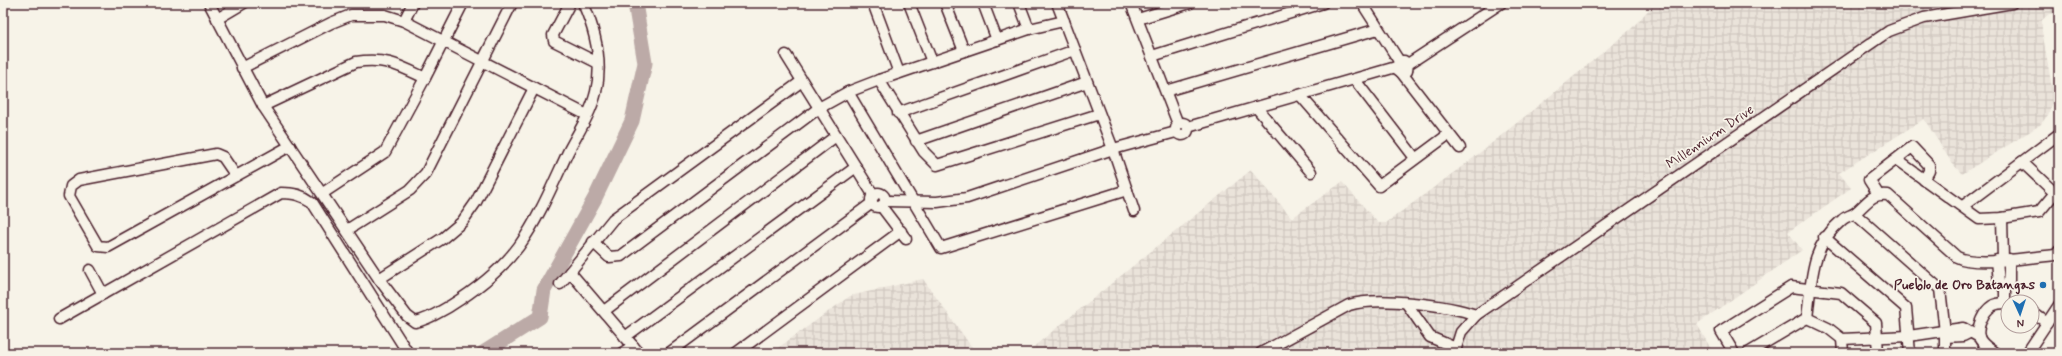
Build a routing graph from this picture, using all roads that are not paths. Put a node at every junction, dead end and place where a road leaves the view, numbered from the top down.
1 (209, 3) edge
2 (244, 3) edge
3 (412, 3) edge
4 (463, 3) edge
5 (512, 3) edge
6 (570, 3) edge
7 (583, 3) edge
8 (873, 3) edge
9 (909, 3) edge
10 (945, 3) edge
11 (983, 3) edge
12 (1019, 3) edge
13 (1057, 3) edge
14 (1131, 3) edge
15 (1190, 3) edge
16 (1323, 3) edge
17 (1362, 3) edge
18 (1501, 3) edge
19 (2012, 3) edge
20 (1962, 7) edge
21 (217, 18) junction
22 (1138, 19) junction
23 (404, 21) junction
24 (1064, 21) junction
25 (1029, 29) junction
26 (1378, 29) junction
27 (997, 40) junction
28 (443, 42) junction
29 (1075, 50) junction
30 (964, 51) junction
31 (786, 55) dead end
32 (1152, 56) junction
33 (481, 62) junction
34 (932, 62) junction
35 (598, 63) junction
36 (1401, 66) junction
37 (242, 68) junction
38 (899, 73) junction
39 (425, 78) junction
40 (879, 80) junction
41 (1355, 80) junction
42 (802, 81) junction
43 (1087, 82) junction
44 (534, 88) junction
45 (1166, 91) junction
46 (848, 92) junction
47 (1300, 95) junction
48 (263, 106) junction
49 (1256, 107) junction
50 (819, 108) junction
51 (898, 113) junction
52 (1099, 114) junction
53 (587, 115) junction
54 (1180, 127) junction
55 (1449, 134) junction
56 (2059, 134) edge
57 (836, 136) junction
58 (916, 141) junction
59 (290, 146) junction
60 (1460, 148) dead end
61 (1113, 149) junction
62 (1415, 158) junction
63 (1897, 160) junction
64 (2022, 162) junction
65 (856, 167) junction
66 (1312, 172) dead end
67 (236, 176) junction
68 (1924, 180) junction
69 (1126, 190) junction
70 (2057, 190) edge
71 (323, 193) junction
72 (1878, 194) junction
73 (878, 201) junction
74 (913, 202) junction
75 (1963, 206) junction
76 (1134, 211) dead end
77 (1854, 214) junction
78 (2002, 218) junction
79 (347, 230) junction
80 (1824, 237) junction
81 (593, 242) junction
82 (2059, 251) edge
83 (2003, 260) junction
84 (90, 270) dead end
85 (570, 272) junction
86 (379, 279) junction
87 (560, 284) dead end
88 (1810, 288) junction
89 (103, 294) junction
90 (2006, 294) edge
91 (1407, 304) junction
92 (2000, 304) edge
93 (2059, 306) edge
94 (604, 310) junction
95 (1476, 315) junction
96 (1807, 318) junction
97 (2040, 318) edge
98 (59, 319) dead end
99 (2047, 323) junction
100 (1945, 334) junction
101 (1909, 336) junction
102 (625, 337) junction
103 (1979, 337) junction
104 (1877, 338) junction
105 (1842, 339) junction
106 (636, 350) edge
107 (1457, 350) edge
108 (408, 353) edge
109 (622, 353) edge
110 (669, 353) edge
111 (736, 353) edge
112 (1261, 353) edge
113 (1734, 353) edge
114 (1748, 353) edge
115 (1843, 353) edge
116 (1878, 353) edge
117 (1910, 353) edge
118 (1945, 353) edge
119 (1995, 353) edge
120 (2027, 353) edge

1 - 21 street
2 - 21 street
3 - 23 street
4 - 28 street
5 - 33 street
6 - 35 street
7 - 35 street
8 - 38 street
9 - 34 street
10 - 30 street
11 - 27 street
12 - 25 street
13 - 24 street
14 - 22 street
15 - 22 street
16 - 32 street
17 - 26 street
18 - 36 street
19 - 20 street, Millennium Drive
20 - 95 street, Millennium Drive
21 - 37 street
22 - 32 street
23 - 28 street
23 - 37 street
24 - 25 street
24 - 29 street
25 - 27 street
26 - 36 street
26 - 45 street
27 - 30 street
28 - 33 street
28 - 39 street
29 - 43 street
29 - 51 street
30 - 34 street
31 - 42 street
32 - 45 street
33 - 44 street
33 - 79 street
34 - 38 street
35 - 53 street
36 - 41 street
36 - 55 street
37 - 48 street
38 - 40 street
39 - 48 street
39 - 71 street
40 - 46 street
40 - 51 street
41 - 47 street
41 - 62 street
42 - 50 street
42 - 81 street
43 - 52 street
43 - 58 street
44 - 53 street
44 - 86 street
45 - 54 street
46 - 50 street
46 - 74 street
47 - 49 street
47 - 62 street
48 - 59 street
49 - 54 street
49 - 66 street
50 - 57 street
50 - 81 street
51 - 58 street
52 - 58 street
52 - 61 street
53 - 86 street
54 - 61 street
55 - 60 street
55 - 62 street
56 - 64 street
57 - 65 street
57 - 94 street
59 - 67 street
59 - 71 street
61 - 69 street
61 - 74 street
63 - 68 street
63 - 68 street
63 - 72 street
64 - 70 street
64 - 75 street
65 - 73 street
65 - 102 street
67 - 67 street
68 - 75 street
69 - 74 street
69 - 76 street
70 - 78 street
71 - 79 street
72 - 77 street
72 - 83 street
73 - 74 street
73 - 110 street
73 - 111 street
75 - 78 street
77 - 80 street
77 - 100 street
78 - 83 street
79 - 86 street
80 - 88 street
80 - 101 street
81 - 85 street
82 - 83 street
83 - 90 street
84 - 89 street
85 - 87 street
85 - 94 street
88 - 96 street
88 - 104 street
88 - 113 street
89 - 98 street
89 - 108 street
91 - 95 street
91 - 107 street
91 - 112 street
92 - 103 street
93 - 99 street
94 - 102 street
95 - 107 street, Millennium Drive
96 - 105 street
96 - 114 street
97 - 99 street
99 - 120 street
100 - 101 street
100 - 103 street
100 - 118 street
101 - 104 street
101 - 117 street
102 - 106 street
103 - 119 street
104 - 105 street
104 - 116 street
105 - 115 street
106 - 109 street

